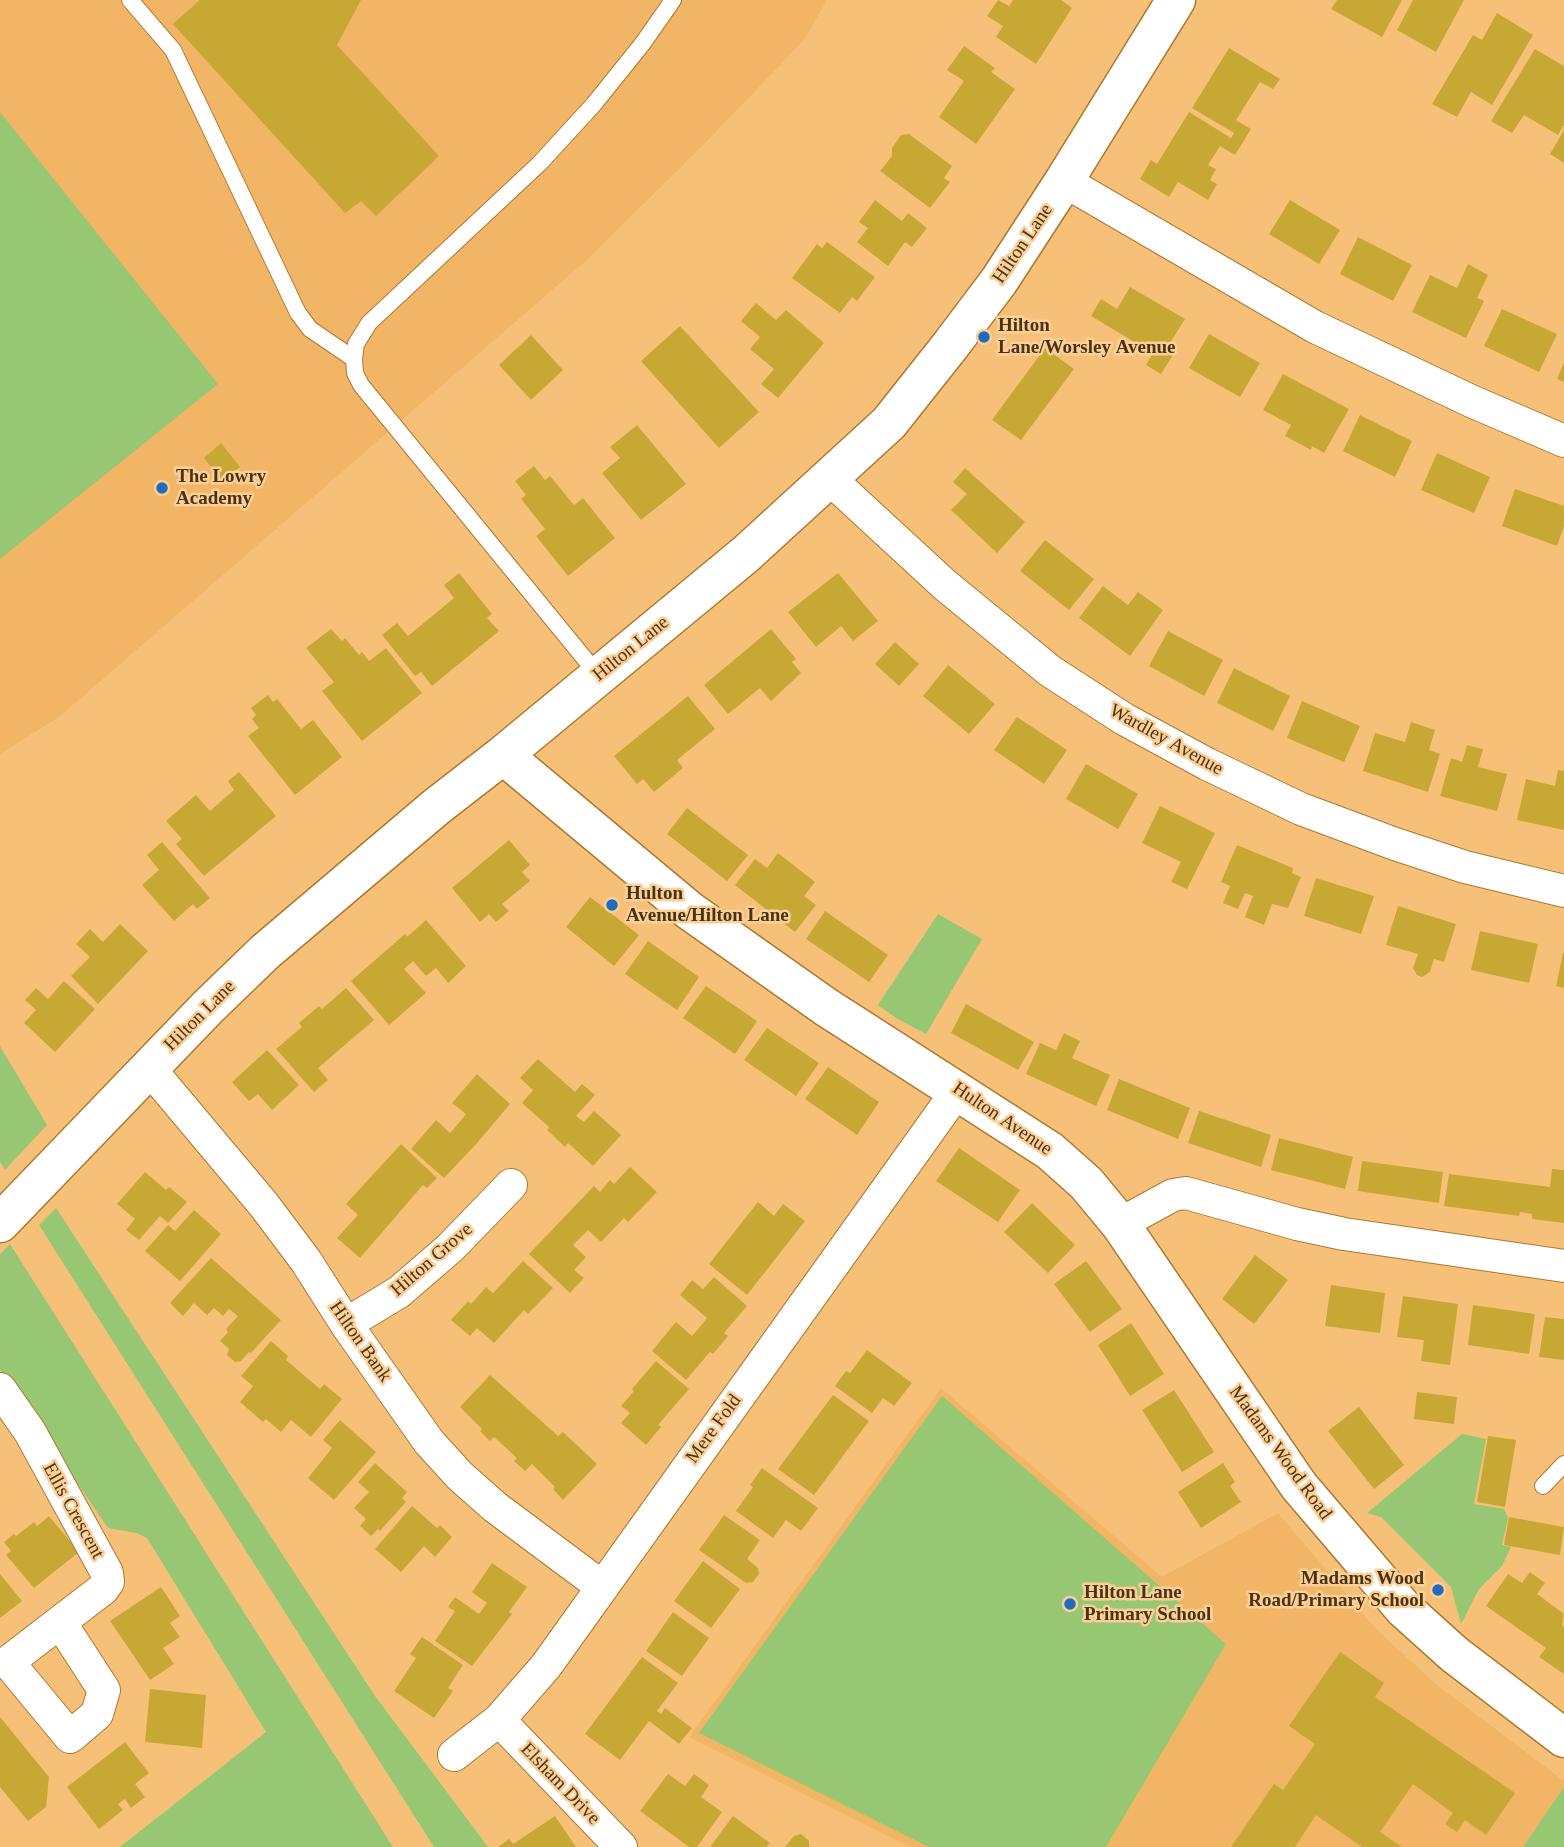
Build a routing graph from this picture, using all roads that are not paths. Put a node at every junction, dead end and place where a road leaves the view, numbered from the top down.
1 (130, 0) edge
2 (673, 0) edge
3 (1176, 0) edge
4 (1064, 181) junction
5 (354, 359) junction
6 (1564, 441) edge
7 (830, 479) junction
8 (598, 674) junction
9 (503, 755) junction
10 (1564, 891) edge
11 (149, 1068) junction
12 (958, 1090) junction
13 (511, 1185) dead end
14 (0, 1223) edge
15 (1120, 1224) junction
16 (1564, 1266) edge
17 (346, 1324) junction
18 (0, 1389) edge
19 (1564, 1464) edge
20 (1543, 1486) dead end
21 (601, 1586) junction
22 (60, 1622) dead end
23 (499, 1720) junction
24 (1564, 1738) edge
25 (454, 1755) dead end
26 (621, 1847) edge

1 - 5 lane
2 - 5 lane
3 - 4 street, Hilton Lane
4 - 6 street
4 - 7 street, Hilton Lane
5 - 8 lane
7 - 8 street, Hilton Lane
7 - 10 street, Wardley Avenue
8 - 9 street, Hilton Lane
9 - 11 street, Hilton Lane
9 - 12 street, Hulton Avenue
11 - 14 street, Hilton Lane
11 - 17 street, Hilton Bank
12 - 15 street, Hulton Avenue
12 - 21 street, Mere Fold
13 - 17 street, Hilton Grove
15 - 16 street
15 - 24 street, Madams Wood Road
17 - 21 street, Hilton Bank
18 - 22 street, Ellis Crescent
19 - 20 lane
21 - 23 street, Mere Fold
23 - 25 street, Mere Fold
23 - 26 street, Elsham Drive

